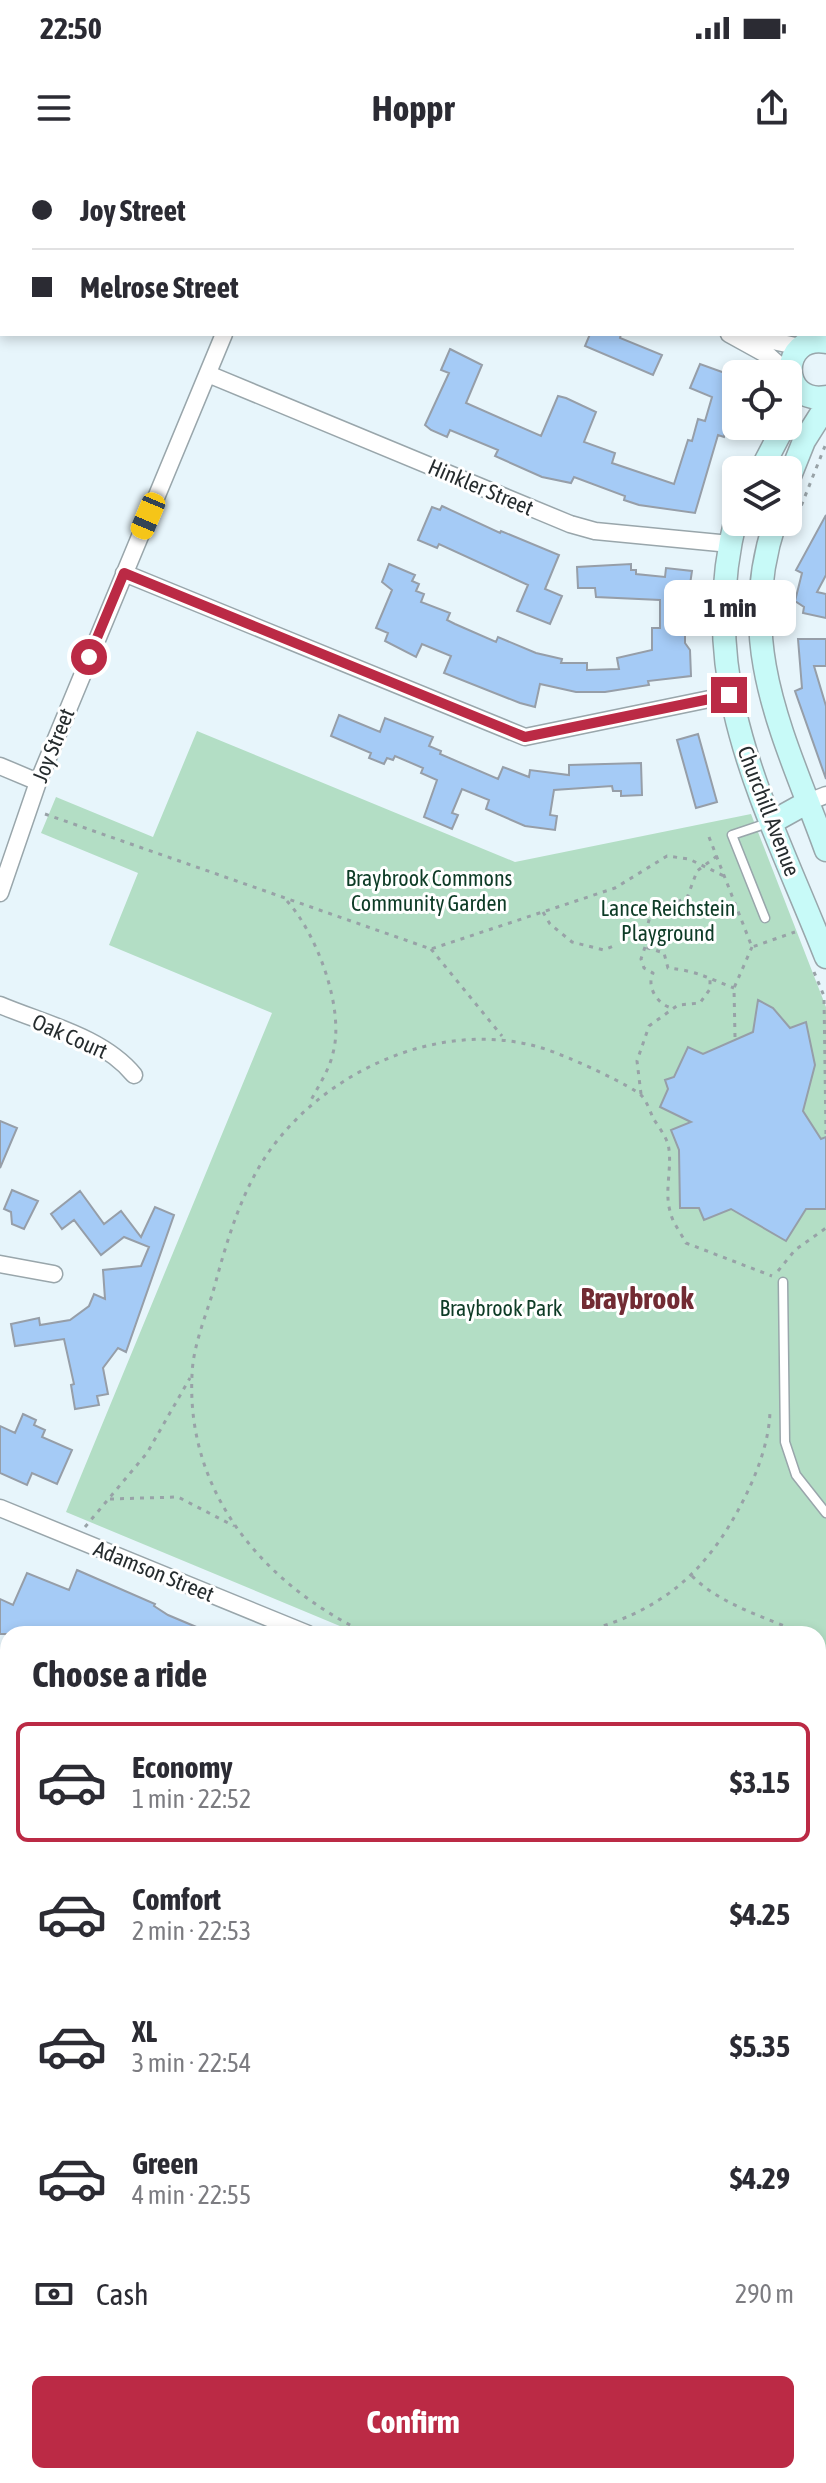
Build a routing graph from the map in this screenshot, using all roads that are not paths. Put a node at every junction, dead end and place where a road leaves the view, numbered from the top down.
1 (223, 336) edge
2 (733, 336) edge
3 (758, 336) edge
4 (810, 342) edge
5 (773, 360) edge
6 (793, 360) edge
7 (208, 374) junction
8 (802, 392) edge
9 (826, 397) edge
10 (826, 406) edge
11 (798, 456) edge
12 (732, 536) edge
13 (777, 536) edge
14 (730, 544) junction
15 (767, 551) junction
16 (124, 573) junction
17 (767, 688) junction
18 (729, 695) junction
19 (0, 766) edge
20 (38, 782) junction
21 (817, 798) edge
22 (772, 822) junction
23 (826, 850) edge
24 (0, 893) edge
25 (765, 918) dead end
26 (820, 965) edge
27 (0, 1005) edge
28 (134, 1075) dead end
29 (0, 1264) edge
30 (54, 1274) dead end
31 (783, 1282) dead end
32 (0, 1508) edge
33 (826, 1513) edge
34 (288, 1626) edge

1 - 7 street, Joy Street
2 - 5 street
3 - 4 street
4 - 6 main road
7 - 14 street, Hinkler Street
7 - 16 street, Joy Street
8 - 9 main road
10 - 11 main road
12 - 14 main road, Churchill Avenue
13 - 15 main road, Churchill Avenue
14 - 15 main road, Hinkler Street
14 - 18 main road, Churchill Avenue
15 - 17 main road, Churchill Avenue
16 - 18 street
16 - 20 street, Joy Street
17 - 18 main road
17 - 21 main road, Churchill Avenue
18 - 22 main road, Churchill Avenue
19 - 20 street
20 - 24 street, Joy Street
21 - 22 main road
21 - 23 main road, Churchill Avenue
22 - 25 lane
22 - 26 main road, Churchill Avenue
27 - 28 street, Oak Court
29 - 30 street
31 - 33 lane
32 - 34 street, Adamson Street

